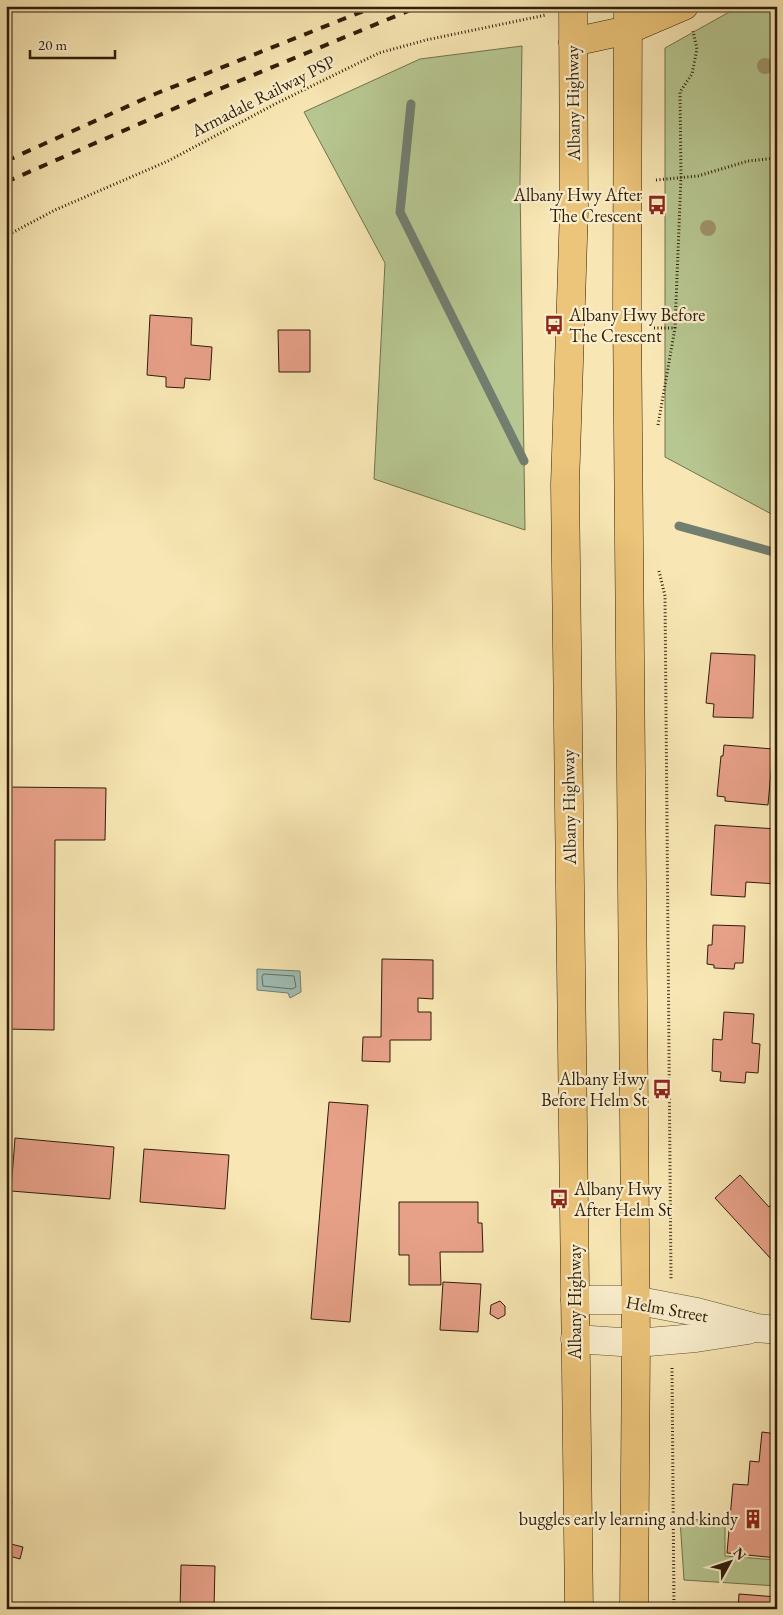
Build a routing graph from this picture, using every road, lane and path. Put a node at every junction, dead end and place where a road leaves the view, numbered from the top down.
1 (573, 6) edge
2 (684, 6) edge
3 (544, 16) dead end
4 (628, 18) edge
5 (573, 42) junction
6 (697, 49) dead end
7 (777, 158) edge
8 (681, 177) junction
9 (628, 183) junction
10 (6, 236) edge
11 (675, 328) junction
12 (627, 329) junction
13 (658, 426) dead end
14 (659, 568) dead end
15 (671, 1288) dead end
16 (575, 1300) junction
17 (634, 1300) junction
18 (767, 1329) edge
19 (576, 1340) junction
20 (636, 1343) junction
21 (672, 1367) dead end
22 (579, 1609) edge
23 (634, 1609) edge
24 (674, 1609) edge

1 - 5 main road, Albany Highway
2 - 4 main road
3 - 10 path, Armadale Railway PSP
4 - 5 main road
4 - 9 main road
5 - 16 main road, Albany Highway
6 - 8 path
7 - 8 path
8 - 9 path
8 - 11 path
9 - 12 main road
11 - 12 path
11 - 13 path
12 - 17 main road
14 - 15 path
16 - 17 street, Helm Street
16 - 19 main road, Albany Highway
17 - 18 street, Helm Street
17 - 20 main road
18 - 20 street, Helm Street
19 - 20 street, Helm Street
19 - 22 main road, Albany Highway
20 - 23 main road
21 - 24 path

